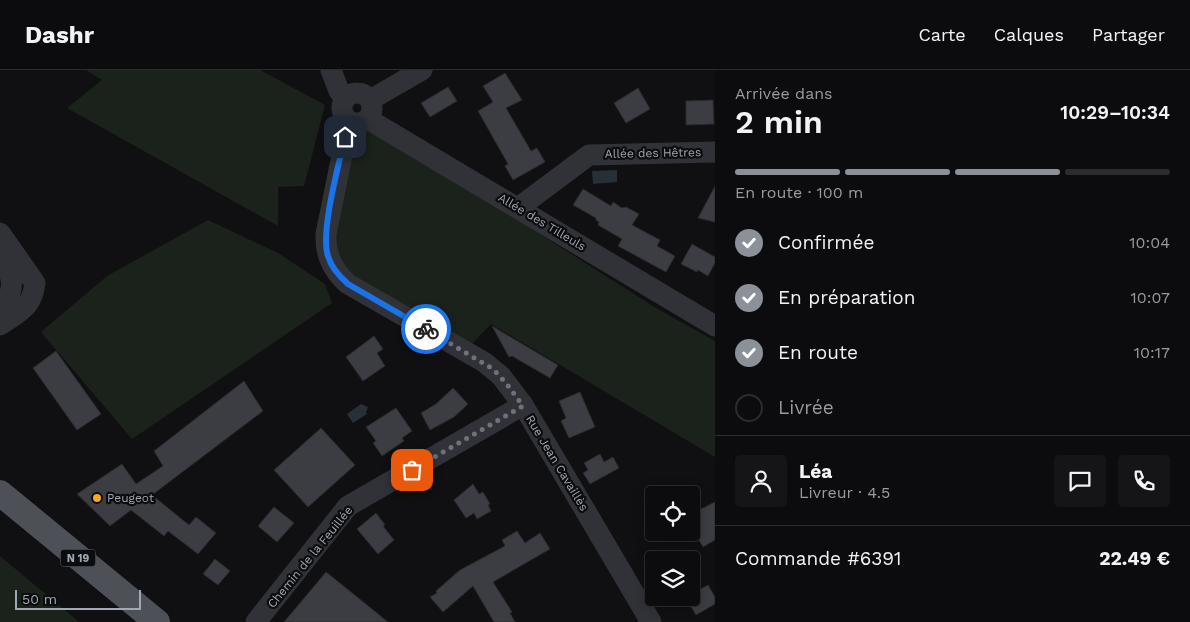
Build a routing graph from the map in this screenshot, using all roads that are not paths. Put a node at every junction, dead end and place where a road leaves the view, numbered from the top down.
1 (331, 70) edge
2 (422, 70) edge
3 (362, 113) junction
4 (715, 152) edge
5 (518, 208) junction
6 (0, 233) edge
7 (0, 262) edge
8 (3, 300) edge
9 (0, 325) edge
10 (715, 326) edge
11 (523, 406) junction
12 (0, 493) edge
13 (0, 514) edge
14 (130, 622) edge
15 (157, 622) edge
16 (256, 622) edge
17 (651, 622) edge

1 - 3 street
2 - 3 street
3 - 5 street, Allée des Tilleuls
3 - 11 street, Rue Jean Cavaillès
4 - 5 street, Allée des Hêtres
5 - 10 street, Allée des Tilleuls
6 - 9 street
7 - 8 street
11 - 16 street, Chemin de la Feuillée
11 - 17 street, Rue Jean Cavaillès
12 - 15 main road, N 19
13 - 14 main road, N 19

